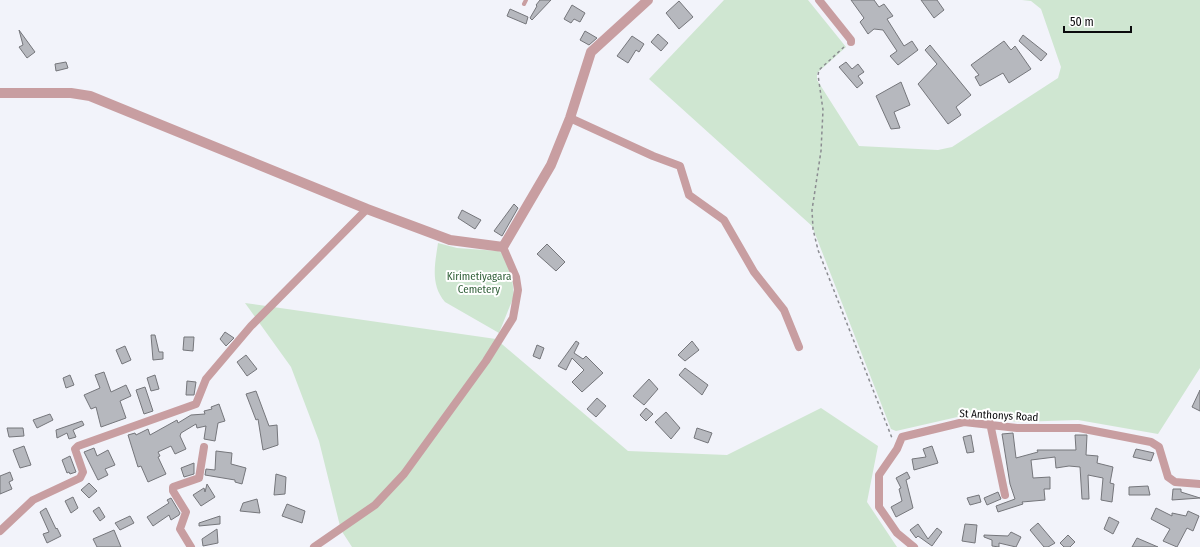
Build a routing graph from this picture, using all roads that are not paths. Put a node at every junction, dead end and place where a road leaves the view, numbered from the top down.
1 (648, 0) edge
2 (819, 0) edge
3 (850, 42) road end
4 (0, 93) edge
5 (570, 118) junction
6 (367, 209) junction
7 (503, 247) junction
8 (799, 347) dead end
9 (990, 423) junction
10 (204, 447) dead end
11 (1200, 484) edge
12 (1005, 495) dead end
13 (0, 531) edge
14 (191, 547) edge
15 (314, 547) edge
16 (914, 547) edge

1 - 5 street
2 - 3 street
4 - 6 street
5 - 7 street
5 - 8 street
6 - 7 street
6 - 13 street
7 - 15 street
9 - 11 street, St Anthonys Road
9 - 12 street
9 - 16 street, St Anthonys Road
10 - 14 street

